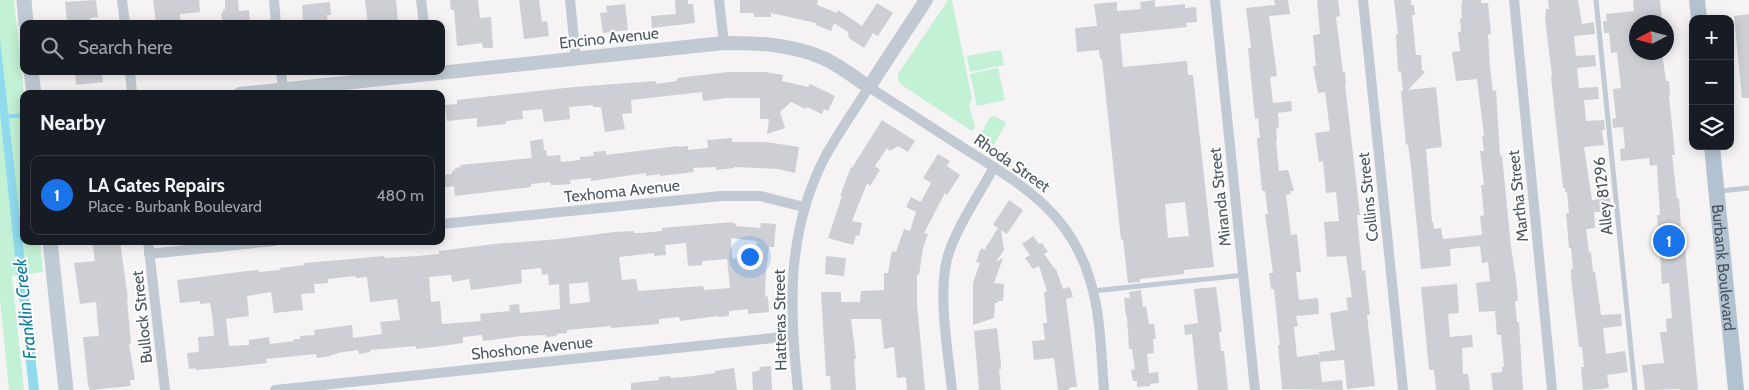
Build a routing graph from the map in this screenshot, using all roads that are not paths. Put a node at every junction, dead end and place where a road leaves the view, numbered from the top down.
1 (24, 0) edge
2 (122, 0) edge
3 (274, 0) edge
4 (421, 0) edge
5 (570, 0) edge
6 (719, 0) edge
7 (926, 0) edge
8 (1215, 0) edge
9 (1363, 0) edge
10 (1514, 0) edge
11 (1596, 0) edge
12 (1697, 0) edge
13 (1699, 15) edge
14 (26, 20) edge
15 (124, 20) edge
16 (276, 20) edge
17 (424, 20) edge
18 (724, 43) junction
19 (576, 59) junction
20 (445, 71) edge
21 (32, 75) edge
22 (130, 75) edge
23 (281, 75) edge
24 (411, 75) edge
25 (869, 87) junction
26 (283, 89) junction
27 (33, 90) edge
28 (132, 90) edge
29 (274, 90) edge
30 (1712, 150) edge
31 (994, 167) junction
32 (1749, 188) edge
33 (1716, 191) junction
34 (804, 206) junction
35 (445, 224) edge
36 (50, 245) edge
37 (148, 245) edge
38 (236, 245) edge
39 (149, 254) junction
40 (1244, 275) junction
41 (1093, 291) junction
42 (792, 336) junction
43 (66, 390) edge
44 (165, 390) edge
45 (275, 390) edge
46 (798, 390) edge
47 (952, 390) edge
48 (1104, 390) edge
49 (1255, 390) edge
50 (1403, 390) edge
51 (1552, 390) edge
52 (1635, 390) edge
53 (1736, 390) edge

1 - 14 main road
2 - 15 street
3 - 16 street
4 - 17 street
5 - 19 street
6 - 18 street
7 - 25 street
8 - 40 street, Miranda Street
9 - 50 street, Collins Street
10 - 51 street, Martha Street
11 - 52 lane, Alley 81296
12 - 13 main road
18 - 19 street, Encino Avenue
18 - 25 street, Encino Avenue
19 - 20 street, Encino Avenue
21 - 27 main road
22 - 28 street
23 - 26 street
24 - 26 street, Encino Avenue
25 - 31 street, Rhoda Street
25 - 34 street, Hatteras Street
26 - 29 street, Encino Avenue
30 - 33 main road, Burbank Boulevard
31 - 41 street, Rhoda Street
31 - 47 street
32 - 33 lane
33 - 53 main road, Burbank Boulevard
34 - 35 street, Texhoma Avenue
34 - 42 street, Hatteras Street
36 - 43 main road
37 - 39 street, Bullock Street
38 - 39 street
39 - 44 street, Bullock Street
40 - 41 lane
40 - 49 street, Miranda Street
41 - 48 street, Rhoda Street
42 - 45 street, Shoshone Avenue
42 - 46 street, Hatteras Street

